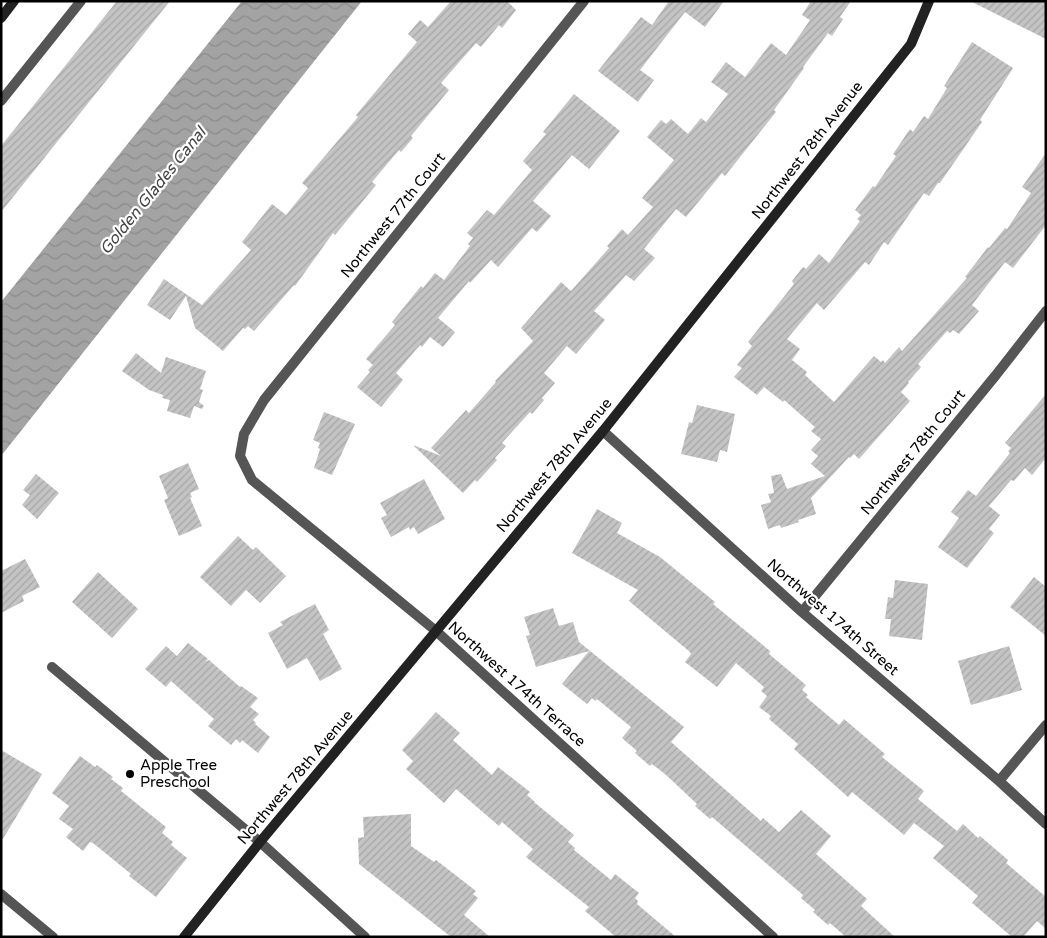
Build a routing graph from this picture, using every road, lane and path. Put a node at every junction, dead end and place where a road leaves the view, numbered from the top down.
1 (14, 1) edge
2 (80, 1) edge
3 (584, 1) edge
4 (929, 1) edge
5 (1, 18) edge
6 (1, 101) edge
7 (1046, 310) edge
8 (603, 431) junction
9 (240, 456) joint
10 (802, 612) junction
11 (436, 631) junction
12 (52, 667) dead end
13 (1046, 725) edge
14 (999, 781) junction
15 (1046, 824) edge
16 (260, 842) junction
17 (1, 894) edge
18 (53, 937) edge
19 (184, 937) edge
20 (365, 937) edge
21 (774, 937) edge

1 - 5 street
2 - 6 street
3 - 9 street, Northwest 77th Court
4 - 8 street, Northwest 78th Avenue
7 - 10 street, Northwest 78th Court
8 - 10 street, Northwest 174th Street
8 - 11 street, Northwest 78th Avenue
9 - 11 street, Northwest 174th Terrace
10 - 14 street, Northwest 174th Street
11 - 16 street, Northwest 78th Avenue
11 - 21 street, Northwest 174th Terrace
12 - 16 street
13 - 14 street
14 - 15 street, Northwest 174th Street
16 - 19 street, Northwest 78th Avenue
16 - 20 street
17 - 18 street

